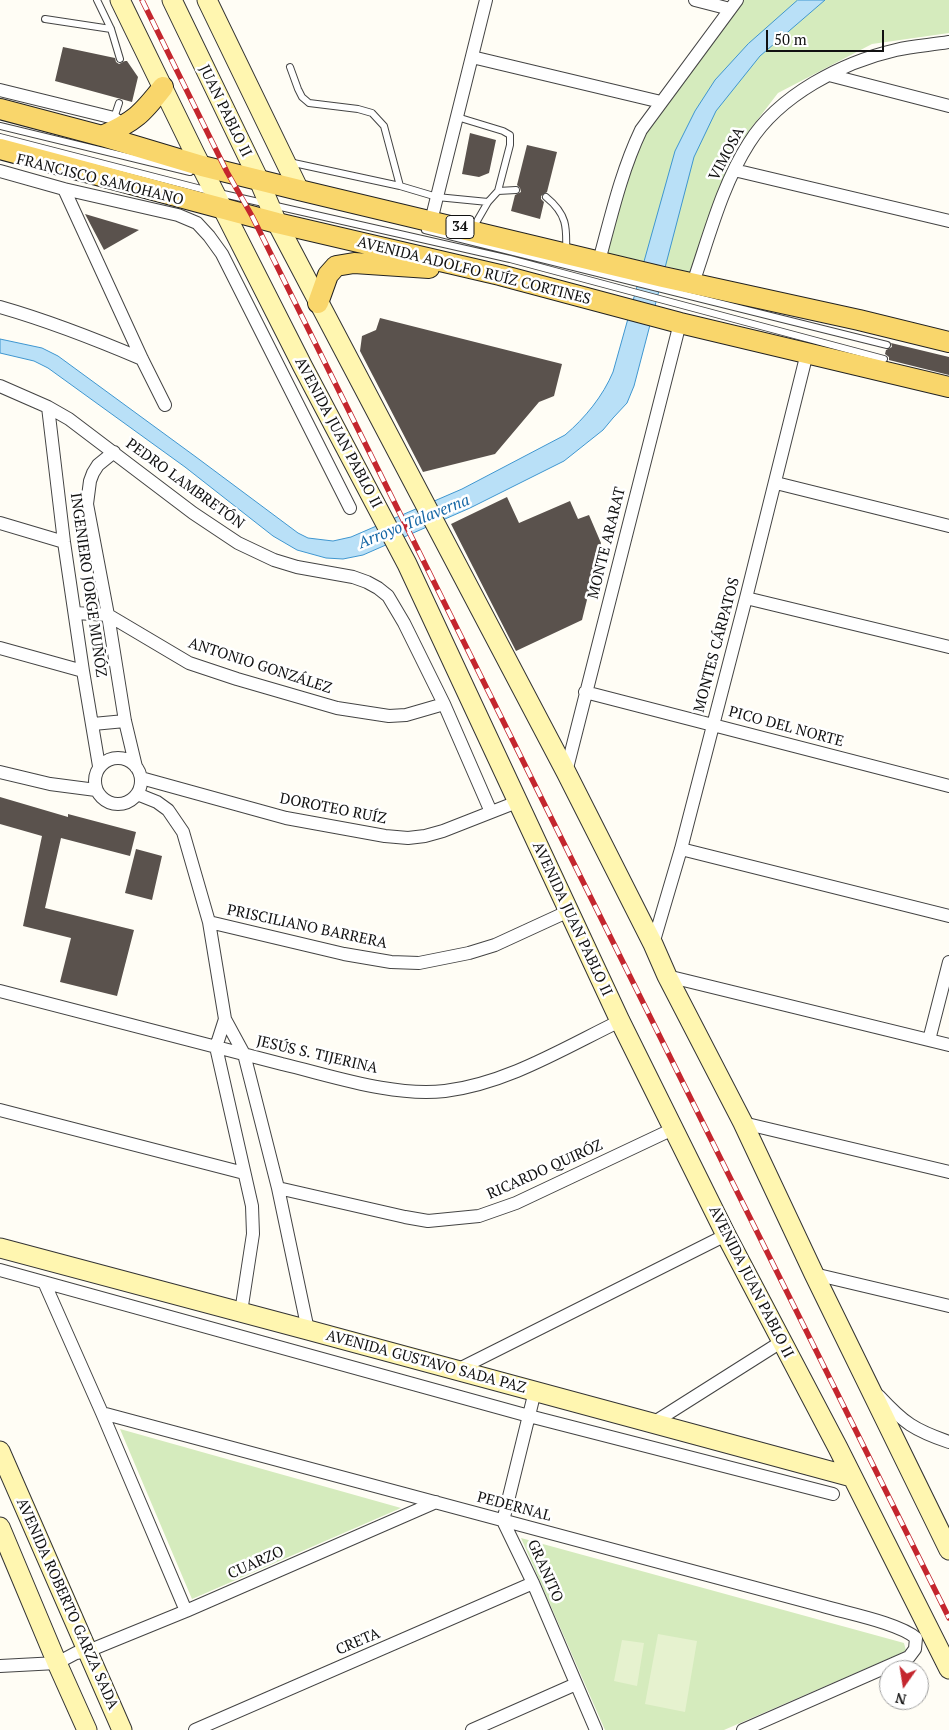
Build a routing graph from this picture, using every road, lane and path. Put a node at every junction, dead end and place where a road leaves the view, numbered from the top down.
1 (97, 0) edge
2 (120, 0) edge
3 (207, 0) edge
4 (486, 0) edge
5 (696, 0) edge
6 (734, 4) edge
7 (178, 5) edge
8 (45, 19) dead end
9 (111, 29) junction
10 (949, 42) edge
11 (472, 57) junction
12 (120, 59) dead end
13 (290, 67) dead end
14 (829, 75) junction
15 (163, 87) junction
16 (0, 90) edge
17 (661, 102) junction
18 (119, 103) dead end
19 (949, 106) edge
20 (0, 109) edge
21 (457, 117) junction
22 (120, 122) junction
23 (0, 126) edge
24 (102, 136) junction
25 (0, 137) edge
26 (0, 149) edge
27 (285, 161) junction
28 (734, 170) junction
29 (0, 171) edge
30 (213, 184) junction
31 (400, 186) junction
32 (64, 189) junction
33 (299, 190) junction
34 (516, 190) dead end
35 (263, 191) junction
36 (498, 191) junction
37 (437, 197) junction
38 (546, 197) dead end
39 (488, 202) junction
40 (949, 222) edge
41 (277, 223) junction
42 (424, 225) junction
43 (472, 230) junction
44 (566, 253) junction
45 (599, 261) junction
46 (500, 276) junction
47 (693, 283) junction
48 (318, 303) junction
49 (0, 307) edge
50 (680, 323) junction
51 (949, 342) edge
52 (888, 345) dead end
53 (807, 353) junction
54 (142, 359) junction
55 (884, 359) dead end
56 (0, 386) edge
57 (949, 387) edge
58 (165, 405) dead end
59 (48, 407) junction
60 (114, 452) junction
61 (776, 483) junction
62 (350, 508) dead end
63 (0, 524) edge
64 (949, 526) edge
65 (64, 542) junction
66 (746, 598) junction
67 (76, 613) junction
68 (108, 615) junction
69 (949, 647) edge
70 (0, 648) edge
71 (83, 671) junction
72 (586, 692) junction
73 (444, 704) junction
74 (125, 721) junction
75 (93, 724) junction
76 (712, 725) junction
77 (99, 766) junction
78 (0, 772) edge
79 (138, 772) junction
80 (566, 772) junction
81 (949, 786) edge
82 (96, 790) junction
83 (137, 794) junction
84 (517, 802) junction
85 (491, 812) junction
86 (681, 849) junction
87 (569, 912) junction
88 (949, 916) edge
89 (209, 922) junction
90 (653, 944) junction
91 (949, 962) edge
92 (666, 976) junction
93 (0, 991) edge
94 (225, 1019) junction
95 (620, 1021) junction
96 (929, 1040) junction
97 (949, 1045) edge
98 (216, 1048) junction
99 (244, 1054) junction
100 (0, 1110) edge
101 (743, 1123) junction
102 (673, 1129) junction
103 (949, 1172) edge
104 (244, 1173) junction
105 (278, 1188) junction
106 (726, 1235) junction
107 (0, 1248) edge
108 (0, 1270) edge
109 (814, 1274) junction
110 (44, 1282) junction
111 (949, 1306) edge
112 (242, 1312) junction
113 (308, 1330) junction
114 (781, 1342) junction
115 (457, 1370) junction
116 (867, 1383) junction
117 (535, 1391) junction
118 (102, 1413) junction
119 (528, 1416) junction
120 (653, 1423) junction
121 (949, 1442) edge
122 (0, 1451) edge
123 (852, 1477) junction
124 (833, 1494) dead end
125 (436, 1502) junction
126 (503, 1521) junction
127 (2, 1537) edge
128 (949, 1550) edge
129 (533, 1583) junction
130 (186, 1611) junction
131 (88, 1651) junction
132 (57, 1662) junction
133 (0, 1666) edge
134 (949, 1669) edge
135 (576, 1684) junction
136 (87, 1730) edge
137 (122, 1730) edge
138 (195, 1730) edge
139 (472, 1730) edge
140 (596, 1730) edge
141 (743, 1730) edge

1 - 9 lane
2 - 15 main road
3 - 27 main road
4 - 11 street
5 - 6 street
6 - 17 street
7 - 35 main road, JUAN PABLO II
8 - 9 lane
9 - 12 lane
10 - 14 street, VIMOSA
11 - 17 street
11 - 21 street
13 - 31 lane
14 - 19 street
14 - 28 street, VIMOSA
15 - 22 main road
15 - 30 main road
16 - 22 street
17 - 45 street
18 - 22 lane
20 - 24 main road, AVENIDA ADOLFO RUÍZ CORTINES / 34
21 - 36 lane
21 - 37 street
22 - 24 main road
23 - 30 lane
24 - 30 main road, AVENIDA ADOLFO RUÍZ CORTINES / 34
25 - 30 lane
26 - 30 main road, AVENIDA ADOLFO RUÍZ CORTINES / 34
27 - 31 lane
27 - 33 main road
28 - 40 street
28 - 47 street, VIMOSA
29 - 32 street, FRANCISCO SAMOHANO
30 - 35 main road, AVENIDA ADOLFO RUÍZ CORTINES / 34
30 - 35 lane
30 - 41 main road, AVENIDA ADOLFO RUÍZ CORTINES / 34
30 - 84 main road, AVENIDA JUAN PABLO II
31 - 37 lane
32 - 54 street
32 - 62 street, FRANCISCO SAMOHANO
33 - 35 main road, AVENIDA ADOLFO RUÍZ CORTINES / 34
33 - 42 main road, AVENIDA ADOLFO RUÍZ CORTINES / 34
34 - 36 lane
35 - 41 main road, JUAN PABLO II
35 - 55 lane
36 - 39 lane
37 - 39 lane
37 - 42 street
38 - 44 lane
39 - 43 lane
41 - 46 main road, AVENIDA ADOLFO RUÍZ CORTINES / 34
41 - 48 main road
42 - 43 main road, AVENIDA ADOLFO RUÍZ CORTINES / 34
42 - 52 lane
43 - 44 main road, AVENIDA ADOLFO RUÍZ CORTINES / 34
44 - 45 main road, AVENIDA ADOLFO RUÍZ CORTINES / 34
45 - 47 main road, AVENIDA ADOLFO RUÍZ CORTINES / 34
46 - 48 main road
46 - 50 main road, AVENIDA ADOLFO RUÍZ CORTINES / 34
47 - 51 main road, AVENIDA ADOLFO RUÍZ CORTINES / 34
48 - 80 main road
49 - 54 street
50 - 53 main road, AVENIDA ADOLFO RUÍZ CORTINES / 34
50 - 72 street, MONTE ARARAT
53 - 57 main road, AVENIDA ADOLFO RUÍZ CORTINES / 34
53 - 61 street, MONTES CÁRPATOS
54 - 58 street
56 - 59 street, PEDRO LAMBRETÓN
59 - 60 street, PEDRO LAMBRETÓN
59 - 65 street, INGENIERO JORGE MUÑÓZ
60 - 68 street, INGENIERO JORGE MUÑÓZ
60 - 73 street, PEDRO LAMBRETÓN
61 - 64 street
61 - 66 street, MONTES CÁRPATOS
63 - 65 street
65 - 67 street, INGENIERO JORGE MUÑÓZ
66 - 69 street
66 - 76 street, MONTES CÁRPATOS
67 - 68 street, ANTONIO GONZÁLEZ
67 - 71 street, INGENIERO JORGE MUÑÓZ
68 - 73 street, ANTONIO GONZÁLEZ
68 - 74 street, INGENIERO JORGE MUÑÓZ
70 - 71 street
71 - 75 street, INGENIERO JORGE MUÑÓZ
72 - 76 street, PICO DEL NORTE
72 - 80 street, MONTE ARARAT
73 - 85 street, PEDRO LAMBRETÓN
74 - 75 street
74 - 79 street, INGENIERO JORGE MUÑÓZ
75 - 77 street, INGENIERO JORGE MUÑÓZ
76 - 81 street, PICO DEL NORTE
76 - 86 street, MONTES CÁRPATOS
77 - 79 street
77 - 82 street
78 - 82 street
79 - 83 street
79 - 85 street, DOROTEO RUÍZ
80 - 90 main road
82 - 83 street
83 - 89 street
84 - 85 street, DOROTEO RUÍZ
84 - 87 main road, AVENIDA JUAN PABLO II
86 - 88 street
86 - 90 street, MONTES CÁRPATOS
87 - 89 street, PRISCILIANO BARRERA
87 - 95 main road, AVENIDA JUAN PABLO II
89 - 94 street
90 - 92 main road
91 - 96 street
92 - 96 street
92 - 101 main road
93 - 98 street, JESÚS S. TIJERINA
94 - 98 street
94 - 99 street
95 - 99 street, JESÚS S. TIJERINA
95 - 102 main road, AVENIDA JUAN PABLO II
96 - 97 street
98 - 99 street, JESÚS S. TIJERINA
98 - 104 street
99 - 105 street
100 - 104 street
101 - 103 street
101 - 109 main road
102 - 105 street, RICARDO QUIRÓZ
102 - 106 main road, AVENIDA JUAN PABLO II
104 - 112 street
105 - 113 street
106 - 114 main road, AVENIDA JUAN PABLO II
106 - 115 street
107 - 112 main road, AVENIDA GUSTAVO SADA PAZ
108 - 110 street, AVENIDA GUSTAVO SADA PAZ
109 - 111 street
109 - 116 main road
110 - 118 street
110 - 119 street, AVENIDA GUSTAVO SADA PAZ
112 - 113 main road, AVENIDA GUSTAVO SADA PAZ
113 - 115 main road, AVENIDA GUSTAVO SADA PAZ
114 - 120 street
114 - 123 main road, AVENIDA JUAN PABLO II
115 - 117 main road, AVENIDA GUSTAVO SADA PAZ
116 - 121 street
116 - 128 main road
117 - 119 street
117 - 120 main road, AVENIDA GUSTAVO SADA PAZ
118 - 125 street, PEDERNAL
118 - 130 street
119 - 124 street, AVENIDA GUSTAVO SADA PAZ
119 - 126 street
120 - 123 main road, AVENIDA GUSTAVO SADA PAZ
122 - 131 main road, AVENIDA ROBERTO GARZA SADA
123 - 134 main road, AVENIDA JUAN PABLO II
125 - 126 street, PEDERNAL
125 - 130 street, CUARZO
126 - 129 street, GRANITO
126 - 141 street, PEDERNAL
127 - 132 main road, AVENIDA ROBERTO GARZA SADA
129 - 135 street, GRANITO
129 - 138 street, CRETA
130 - 131 street, CUARZO
131 - 132 street, CUARZO
131 - 137 main road, AVENIDA ROBERTO GARZA SADA
132 - 133 street, CUARZO
132 - 136 main road, AVENIDA ROBERTO GARZA SADA
135 - 139 street
135 - 140 street, GRANITO

